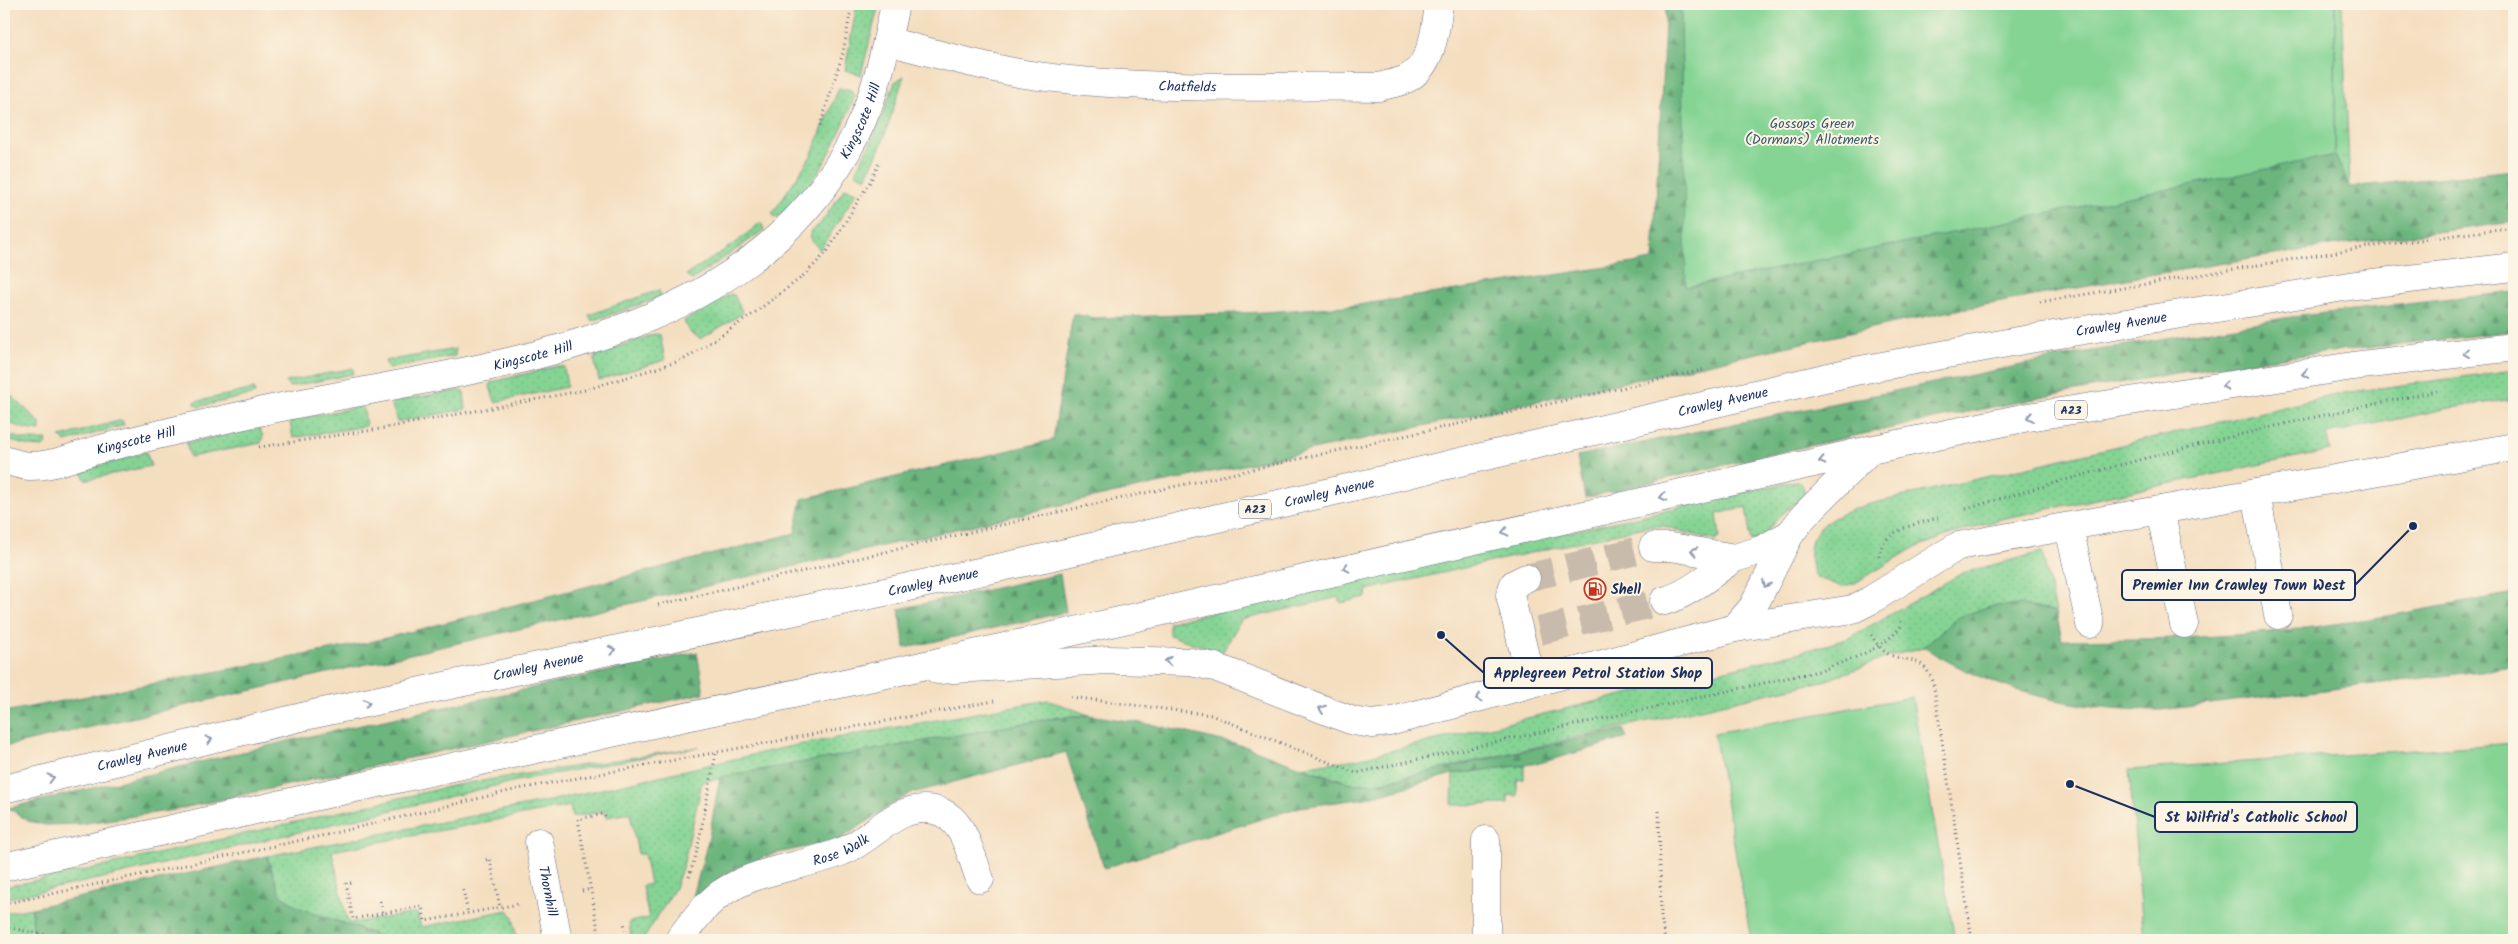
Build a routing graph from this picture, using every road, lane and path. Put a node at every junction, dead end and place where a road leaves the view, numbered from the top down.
1 (852, 4) edge
2 (895, 4) edge
3 (1440, 4) edge
4 (887, 41) junction
5 (818, 131) dead end
6 (2514, 267) edge
7 (2514, 347) edge
8 (2514, 447) edge
9 (1870, 450) junction
10 (4, 460) edge
11 (2256, 493) junction
12 (2160, 510) junction
13 (2069, 526) junction
14 (1790, 534) junction
15 (1654, 547) tunnel mouth
16 (1735, 558) junction
17 (1526, 578) tunnel mouth
18 (1664, 601) tunnel mouth
19 (1853, 609) junction
20 (2278, 615) dead end
21 (2090, 624) dead end
22 (2184, 624) dead end
23 (1735, 628) junction
24 (891, 673) junction
25 (1519, 687) junction
26 (716, 753) dead end
27 (4, 789) edge
28 (1659, 811) dead end
29 (605, 817) dead end
30 (1486, 840) dead end
31 (539, 842) dead end
32 (588, 849) dead end
33 (583, 850) junction
34 (590, 859) dead end
35 (486, 860) dead end
36 (585, 860) junction
37 (4, 867) edge
38 (980, 879) dead end
39 (351, 882) dead end
40 (686, 884) dead end
41 (591, 889) junction
42 (463, 890) dead end
43 (550, 898) junction
44 (380, 901) dead end
45 (599, 906) dead end
46 (500, 907) junction
47 (594, 907) junction
48 (468, 913) junction
49 (383, 914) junction
50 (624, 923) dead end
51 (4, 927) edge
52 (72, 940) edge
53 (558, 940) edge
54 (600, 940) edge
55 (679, 940) edge
56 (1486, 940) edge
57 (1665, 940) edge
58 (1972, 940) edge

1 - 5 path
2 - 4 main road, Kingscote Hill
3 - 4 main road, Chatfields
4 - 10 main road, Kingscote Hill
27 -> 6 main road, Crawley Avenue / A23
7 -> 9 main road, A23
8 - 11 main road
9 - 14 main road
9 -> 24 main road, A23
11 - 12 main road
11 - 20 main road
12 - 13 main road
12 - 22 main road
13 - 19 main road
13 - 21 main road
14 - 16 main road
14 -> 23 main road
16 -> 15 main road
16 - 18 main road
17 - 25 main road
19 - 23 main road
19 - 58 path
23 - 25 main road
25 -> 24 main road
24 - 37 main road, A23
26 - 40 path
28 - 57 path
29 - 33 path
30 - 56 main road
31 - 43 main road, Thornhill
32 - 33 path
33 - 36 path
34 - 36 path
35 - 46 path
36 - 41 path
38 - 55 main road, Rose Walk
39 - 49 path
41 - 43 path
41 - 47 path
42 - 48 path
43 - 46 path
43 - 53 main road, Thornhill
44 - 49 path
45 - 47 path
46 - 48 path
47 - 54 path
48 - 49 path
50 - 54 path
51 - 52 path

